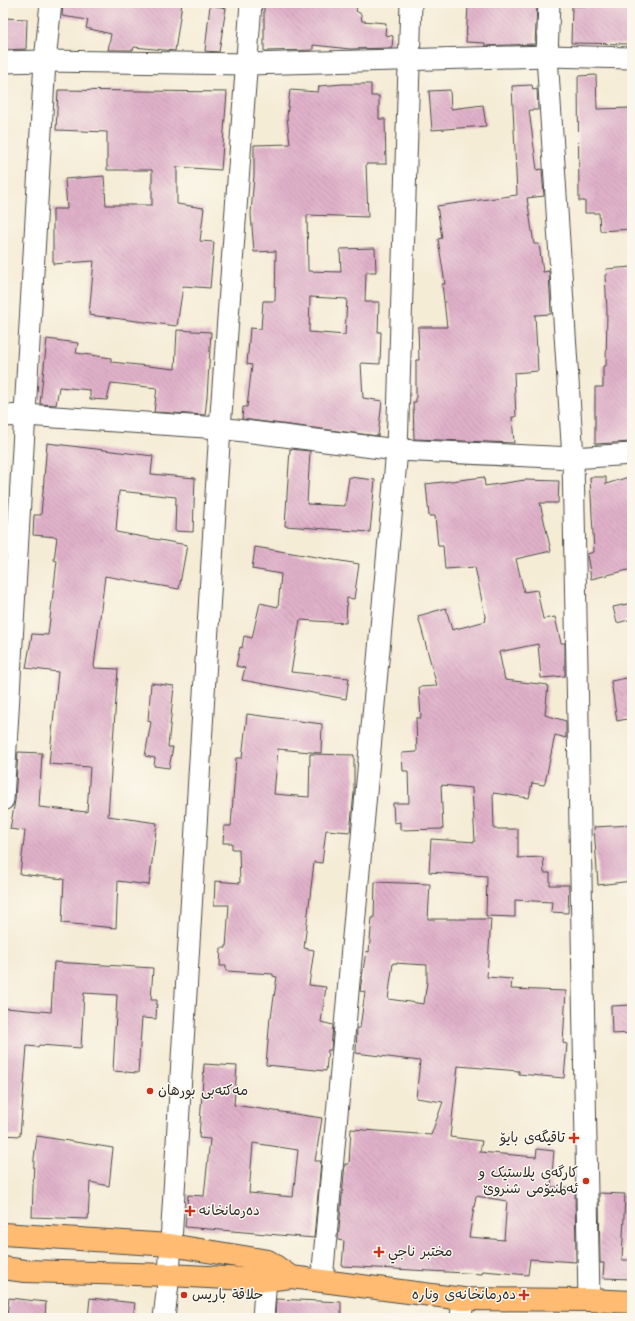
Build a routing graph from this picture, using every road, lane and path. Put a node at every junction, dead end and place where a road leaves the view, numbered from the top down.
1 (51, 3) edge
2 (251, 3) edge
3 (411, 3) edge
4 (548, 3) edge
5 (547, 56) junction
6 (632, 58) edge
7 (45, 60) junction
8 (408, 61) junction
9 (3, 62) edge
10 (247, 64) junction
11 (25, 415) junction
12 (3, 416) edge
13 (220, 428) junction
14 (397, 450) junction
15 (632, 454) edge
16 (573, 458) junction
17 (3, 800) edge
18 (3, 1234) edge
19 (170, 1245) junction
20 (3, 1269) edge
21 (267, 1271) junction
22 (170, 1275) junction
23 (322, 1280) junction
24 (589, 1300) junction
25 (632, 1302) edge
26 (462, 1309) edge
27 (164, 1318) edge
28 (263, 1318) edge

1 - 7 street
2 - 10 street
3 - 8 street
4 - 5 street
5 - 6 street
5 - 8 street
5 - 16 street
7 - 9 street
7 - 10 street
7 - 11 street
8 - 10 street
8 - 14 street
10 - 13 street
11 - 12 street
11 - 13 street
11 - 17 street
13 - 14 street
13 - 19 street
14 - 16 street
14 - 23 street
15 - 16 street
16 - 24 street
18 - 19 main road
19 - 21 main road
19 - 22 street
20 - 22 main road
21 - 22 main road
21 - 23 main road
21 - 28 street
22 - 27 street
23 - 26 main road
24 - 25 main road
24 - 26 main road

